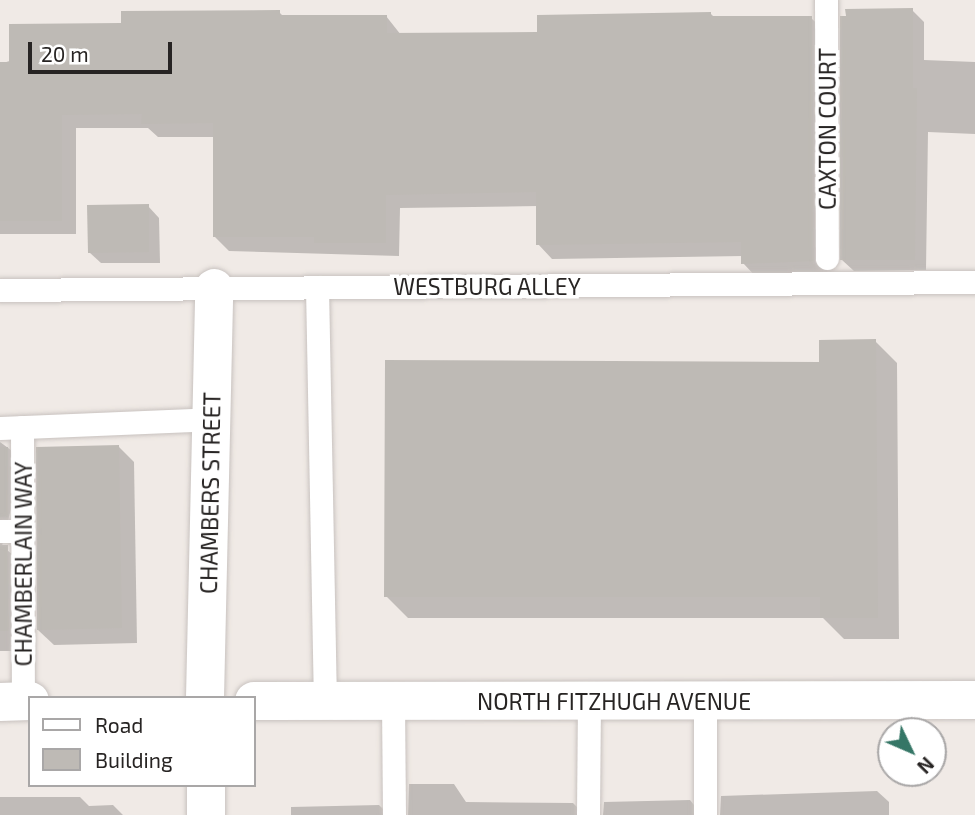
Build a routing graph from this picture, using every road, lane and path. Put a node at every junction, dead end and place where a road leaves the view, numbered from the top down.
1 (827, 0) edge
2 (827, 258) dead end
3 (975, 282) edge
4 (317, 287) junction
5 (214, 288) junction
6 (0, 290) edge
7 (211, 419) junction
8 (11, 427) edge
9 (11, 531) edge
10 (205, 696) edge
11 (975, 699) edge
12 (256, 701) edge
13 (325, 701) junction
14 (393, 701) junction
15 (589, 701) junction
16 (705, 701) junction
17 (18, 702) edge
18 (206, 787) edge
19 (206, 815) edge
20 (394, 815) edge
21 (587, 815) edge
22 (705, 815) edge

1 - 2 lane, CAXTON COURT
3 - 4 lane, WESTBURG ALLEY
4 - 5 lane, WESTBURG ALLEY
4 - 13 lane
5 - 6 lane, WESTBURG ALLEY
5 - 7 street, CHAMBERS STREET
7 - 8 lane
7 - 10 street, CHAMBERS STREET
8 - 9 lane, CHAMBERLAIN WAY
9 - 17 lane, CHAMBERLAIN WAY
11 - 16 street, NORTH FITZHUGH AVENUE
12 - 13 street, NORTH FITZHUGH AVENUE
13 - 14 street, NORTH FITZHUGH AVENUE
14 - 15 street, NORTH FITZHUGH AVENUE
14 - 20 lane
15 - 16 street, NORTH FITZHUGH AVENUE
15 - 21 lane
16 - 22 lane
18 - 19 street

